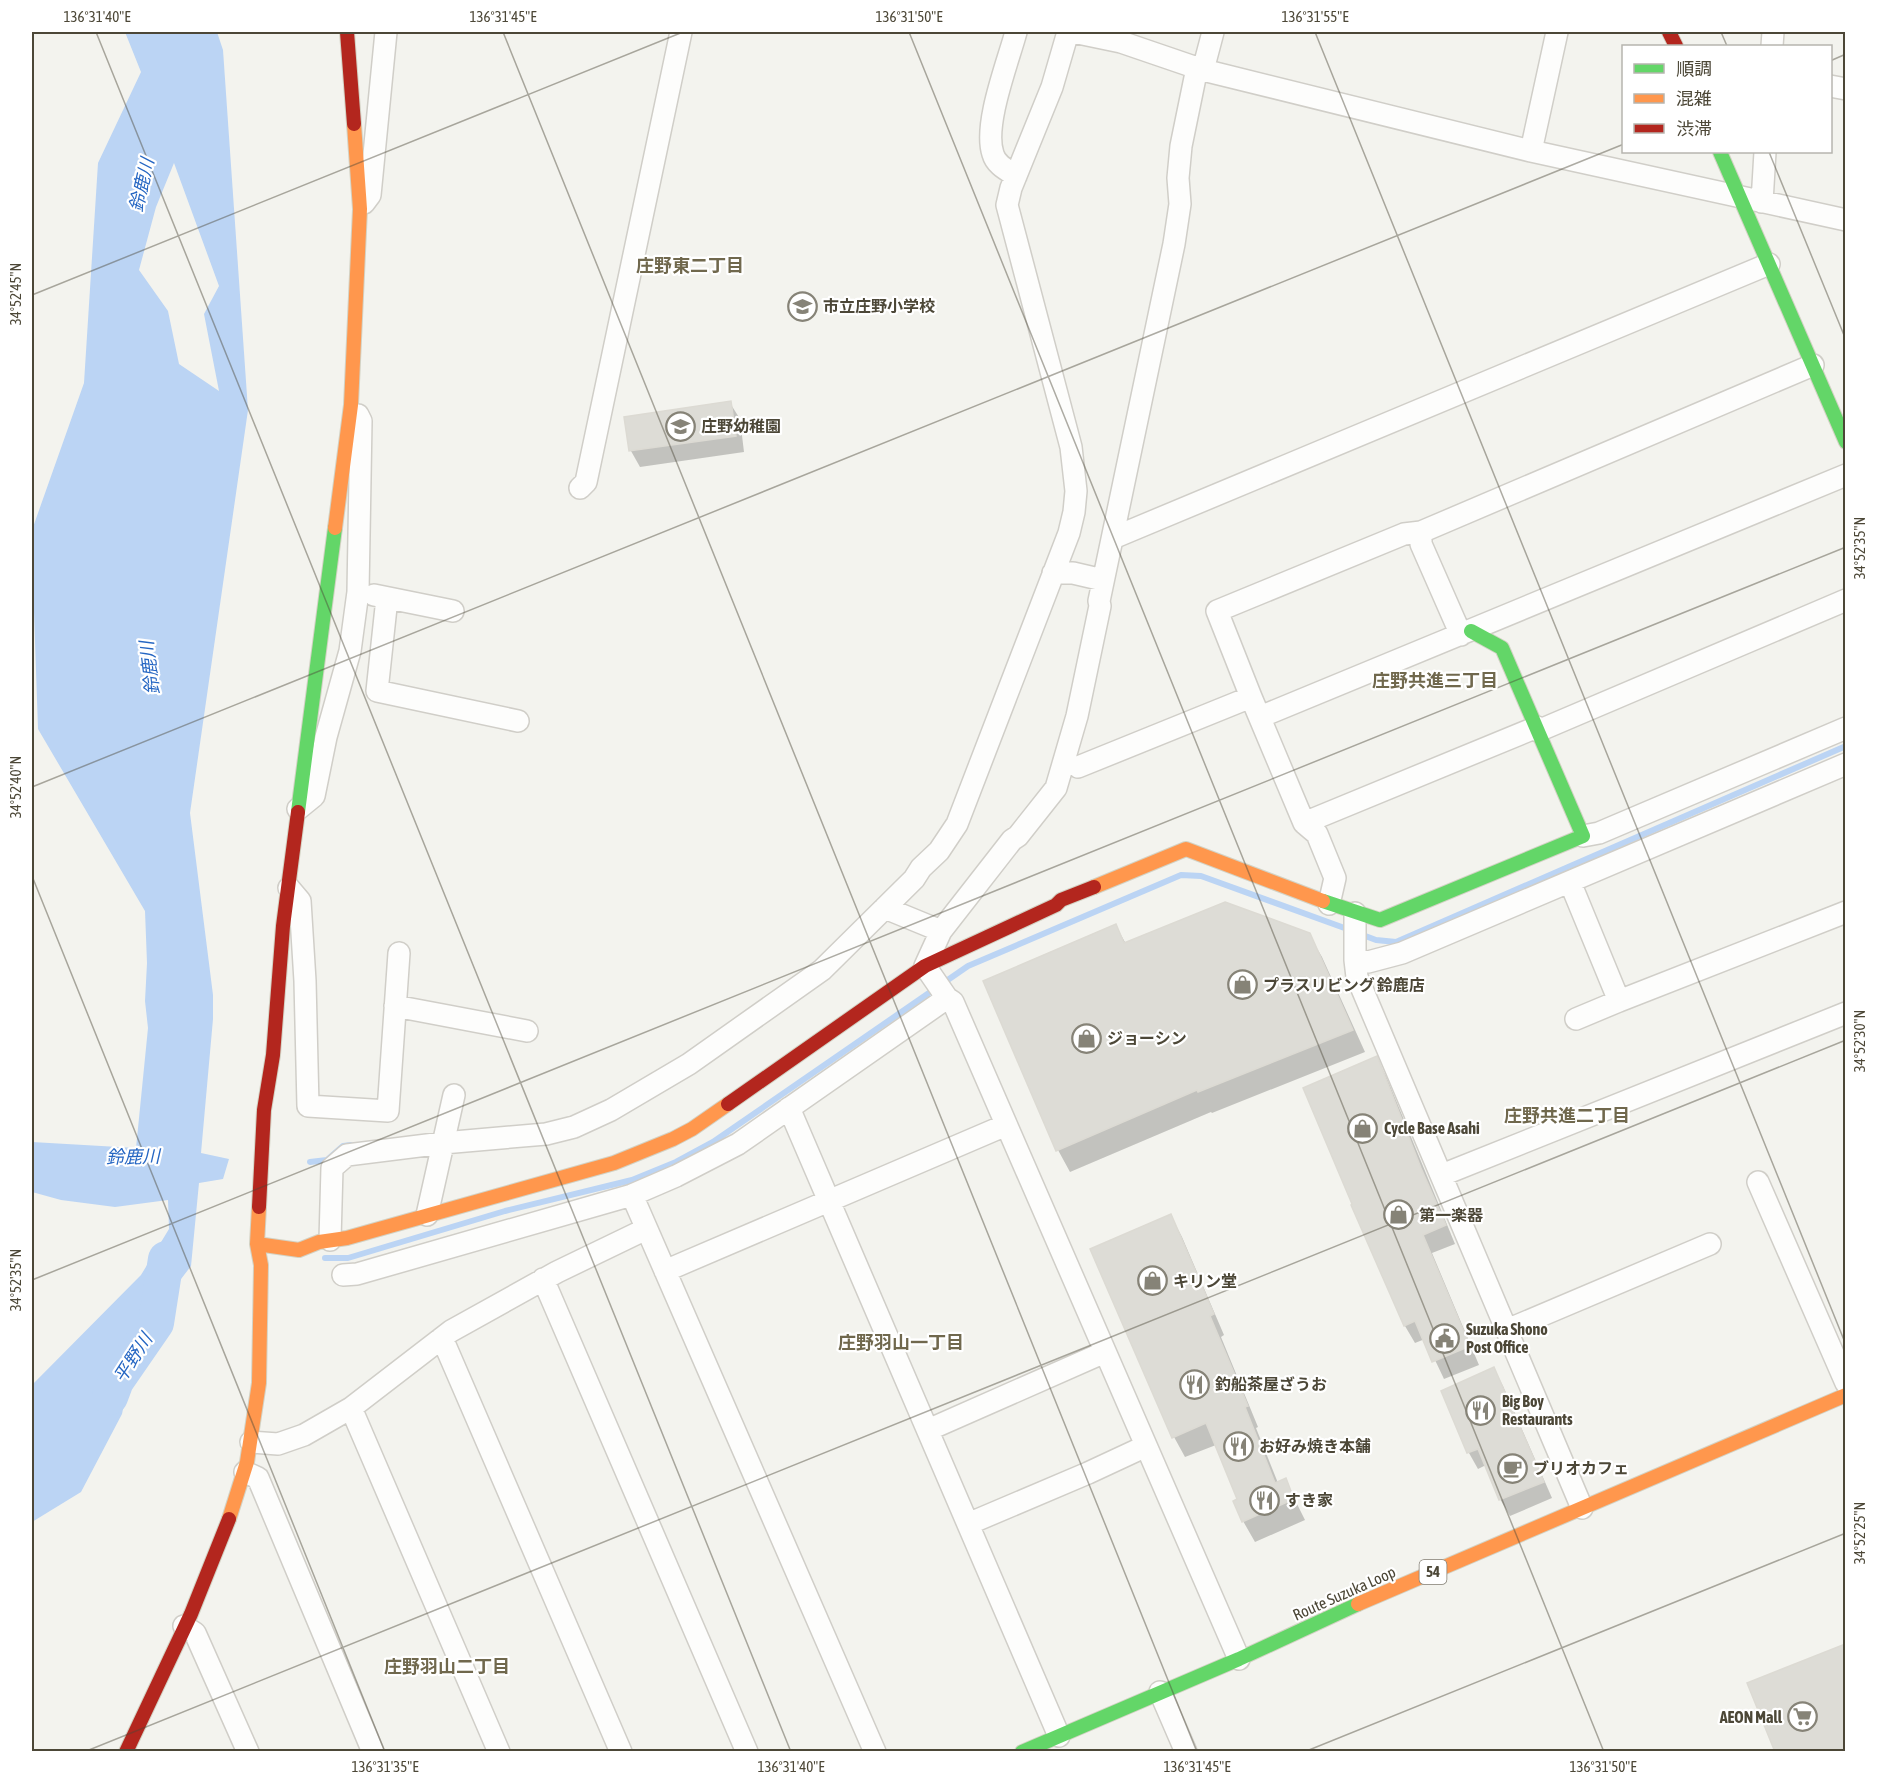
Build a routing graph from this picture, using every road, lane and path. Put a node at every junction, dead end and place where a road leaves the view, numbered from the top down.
1 (347, 32) edge
2 (386, 32) edge
3 (681, 32) edge
4 (1016, 32) edge
5 (1073, 32) edge
6 (1213, 32) edge
7 (1557, 32) edge
8 (1200, 69) junction
9 (1532, 152) junction
10 (1720, 153) edge
11 (1765, 153) edge
12 (1008, 171) junction
13 (1739, 196) junction
14 (1762, 202) junction
15 (360, 208) junction
16 (1845, 220) edge
17 (1769, 264) junction
18 (1813, 365) junction
19 (351, 405) junction
20 (1845, 442) edge
21 (1845, 475) edge
22 (580, 489) dead end
23 (1421, 532) junction
24 (1113, 538) junction
25 (1053, 573) junction
26 (1103, 580) junction
27 (358, 592) junction
28 (387, 598) junction
29 (1845, 600) edge
30 (453, 611) dead end
31 (1466, 633) junction
32 (1251, 697) junction
33 (1260, 717) junction
34 (518, 721) dead end
35 (1845, 728) edge
36 (1537, 729) junction
37 (1845, 764) edge
38 (1078, 767) dead end
39 (298, 809) junction
40 (1304, 823) junction
41 (1630, 823) junction
42 (1583, 836) junction
43 (1641, 847) junction
44 (1570, 882) junction
45 (289, 888) junction
46 (1329, 903) junction
47 (885, 908) junction
48 (1845, 912) edge
49 (1355, 913) junction
50 (941, 931) junction
51 (399, 953) dead end
52 (1355, 960) junction
53 (927, 969) junction
54 (947, 999) junction
55 (1619, 1001) junction
56 (395, 1006) junction
57 (1845, 1013) edge
58 (1576, 1020) dead end
59 (527, 1031) dead end
60 (454, 1095) dead end
61 (789, 1108) junction
62 (1006, 1125) junction
63 (443, 1142) junction
64 (1442, 1175) junction
65 (1758, 1182) dead end
66 (632, 1195) junction
67 (829, 1201) junction
68 (427, 1215) junction
69 (646, 1229) junction
70 (330, 1240) junction
71 (257, 1244) junction
72 (1710, 1244) dead end
73 (665, 1270) junction
74 (343, 1275) dead end
75 (543, 1279) junction
76 (1507, 1330) junction
77 (442, 1338) junction
78 (1105, 1352) junction
79 (1845, 1383) edge
80 (1845, 1395) edge
81 (351, 1408) junction
82 (928, 1430) junction
83 (251, 1442) junction
84 (1146, 1446) junction
85 (245, 1472) junction
86 (1582, 1508) junction
87 (968, 1524) junction
88 (184, 1626) junction
89 (1239, 1659) junction
90 (1160, 1692) junction
91 (1059, 1736) junction
92 (126, 1752) edge
93 (248, 1752) edge
94 (373, 1752) edge
95 (499, 1752) edge
96 (621, 1752) edge
97 (747, 1752) edge
98 (875, 1752) edge
99 (1022, 1752) edge
100 (1186, 1752) edge

1 - 15 street
2 - 15 street
3 - 22 street
4 - 12 street
5 - 8 street
5 - 12 street
6 - 8 street
7 - 9 street
8 - 9 street
8 - 24 street
9 - 13 street
10 - 13 street
11 - 14 street
12 - 25 street
13 - 14 street
13 - 17 street
14 - 16 street
15 - 19 street
17 - 18 street
17 - 24 street
18 - 20 street
18 - 23 street
19 - 27 street
19 - 39 street
21 - 31 street
23 - 31 street
23 - 32 street
24 - 26 street
25 - 26 street
25 - 47 street
26 - 50 street
27 - 28 street
27 - 39 street
28 - 30 street
28 - 34 street
29 - 36 street
31 - 33 street
31 - 36 street
32 - 33 street
32 - 38 street
33 - 40 street
35 - 41 street
36 - 40 street
36 - 42 street
37 - 43 street
39 - 45 street
40 - 46 street
41 - 42 street
41 - 43 street
42 - 49 street
43 - 44 street
44 - 52 street
44 - 55 street
45 - 56 street
45 - 71 street
46 - 49 street
46 - 53 street
47 - 50 street
47 - 63 street
48 - 55 street
49 - 52 street
50 - 53 street
51 - 56 street
52 - 64 street
53 - 54 street
53 - 68 street
54 - 61 street
54 - 62 street
55 - 58 street
56 - 59 street
57 - 64 street
60 - 63 street
61 - 66 street
61 - 67 street
62 - 67 street
62 - 78 street
63 - 68 street
63 - 70 street
64 - 76 street
65 - 79 street
66 - 69 street
66 - 74 street
67 - 73 street
67 - 82 street
68 - 70 street
69 - 73 street
69 - 75 street
70 - 71 street
71 - 83 street
72 - 76 street
73 - 98 street
75 - 77 street
75 - 97 street
76 - 86 street
77 - 81 street
77 - 96 street
78 - 82 street
78 - 84 street
80 - 86 street, Route Suzuka Loop / 54
81 - 83 street
81 - 95 street
82 - 87 street
83 - 85 street
84 - 87 street
84 - 89 street
85 - 88 street
85 - 94 street
86 - 89 street, Route Suzuka Loop / 54
87 - 91 street
88 - 92 street
88 - 93 street
89 - 90 street, Route Suzuka Loop / 54
90 - 91 street, Route Suzuka Loop / 54
90 - 100 street
91 - 99 street, Route Suzuka Loop / 54

